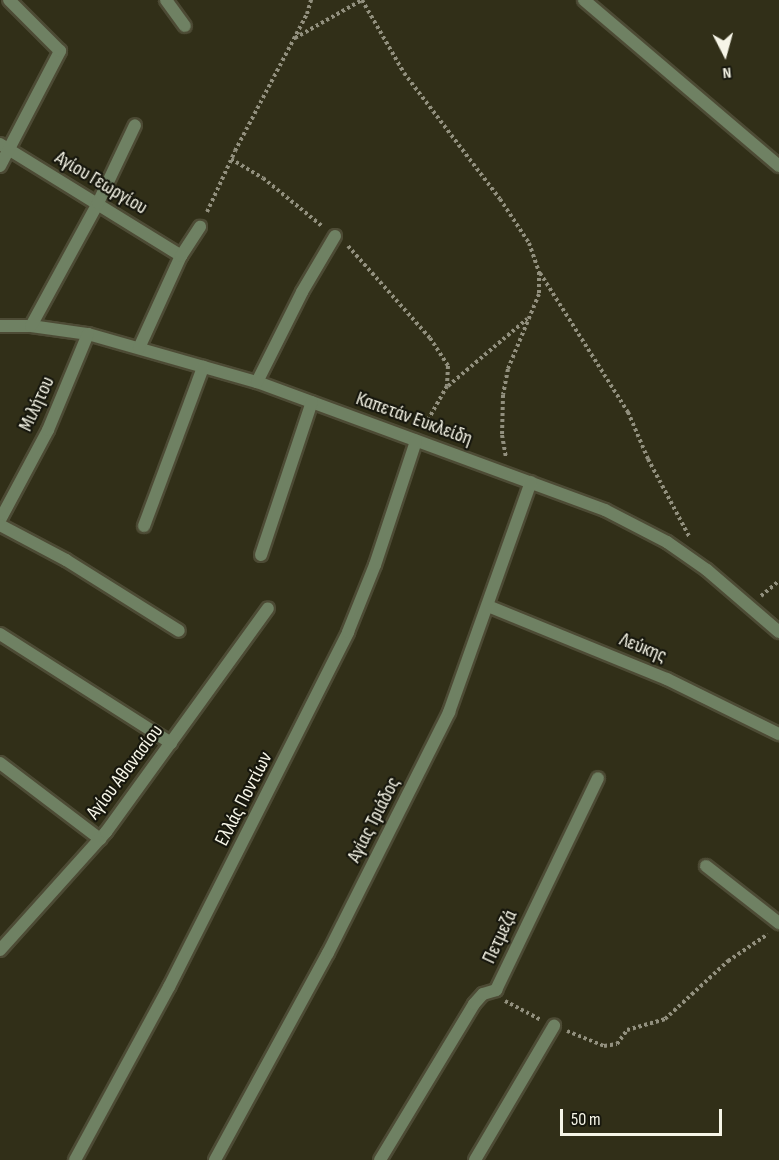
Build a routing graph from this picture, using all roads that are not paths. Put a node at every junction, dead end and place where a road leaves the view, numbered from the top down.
1 (9, 0) edge
2 (584, 0) edge
3 (171, 2) edge
4 (185, 26) dead end
5 (135, 125) dead end
6 (5, 147) edge
7 (0, 166) edge
8 (779, 166) edge
9 (98, 203) junction
10 (200, 226) road end
11 (335, 236) road end
12 (182, 256) junction
13 (0, 326) edge
14 (31, 326) junction
15 (88, 334) junction
16 (139, 348) junction
17 (203, 366) junction
18 (257, 382) junction
19 (312, 402) junction
20 (416, 441) junction
21 (531, 482) junction
22 (0, 523) edge
23 (144, 526) dead end
24 (261, 555) dead end
25 (488, 606) junction
26 (268, 608) dead end
27 (180, 632) dead end
28 (779, 632) edge
29 (0, 634) edge
30 (779, 734) edge
31 (171, 743) junction
32 (0, 763) edge
33 (598, 778) dead end
34 (100, 839) junction
35 (706, 866) dead end
36 (775, 928) edge
37 (0, 950) edge
38 (554, 1026) road end
39 (218, 1159) edge
40 (75, 1160) edge
41 (380, 1160) edge
42 (475, 1160) edge

1 - 6 street
2 - 8 street
3 - 4 street
5 - 9 street
6 - 7 street
6 - 9 street, Αγίου Γεωργίου
9 - 12 street, Αγίου Γεωργίου
9 - 14 street
10 - 12 street
11 - 18 street
12 - 16 street
13 - 14 street, Καπετάν Ευκλείδη
14 - 15 street, Καπετάν Ευκλείδη
15 - 16 street, Καπετάν Ευκλείδη
15 - 22 street, Μιλήτου
16 - 17 street, Καπετάν Ευκλείδη
17 - 18 street, Καπετάν Ευκλείδη
17 - 23 street
18 - 19 street, Καπετάν Ευκλείδη
19 - 20 street, Καπετάν Ευκλείδη
19 - 24 street
20 - 21 street, Καπετάν Ευκλείδη
20 - 40 street, Ελλάς Ποντίων
21 - 25 street, Αγίας Τριάδος
21 - 28 street, Καπετάν Ευκλείδη
22 - 27 street
25 - 30 street, Λεύκης
25 - 39 street, Αγίας Τριάδος
26 - 31 street, Αγίου Αθανασίου
29 - 31 street
31 - 34 street, Αγίου Αθανασίου
32 - 34 street
33 - 41 street, Πετμεζά
34 - 37 street, Αγίου Αθανασίου
35 - 36 street
38 - 42 street

